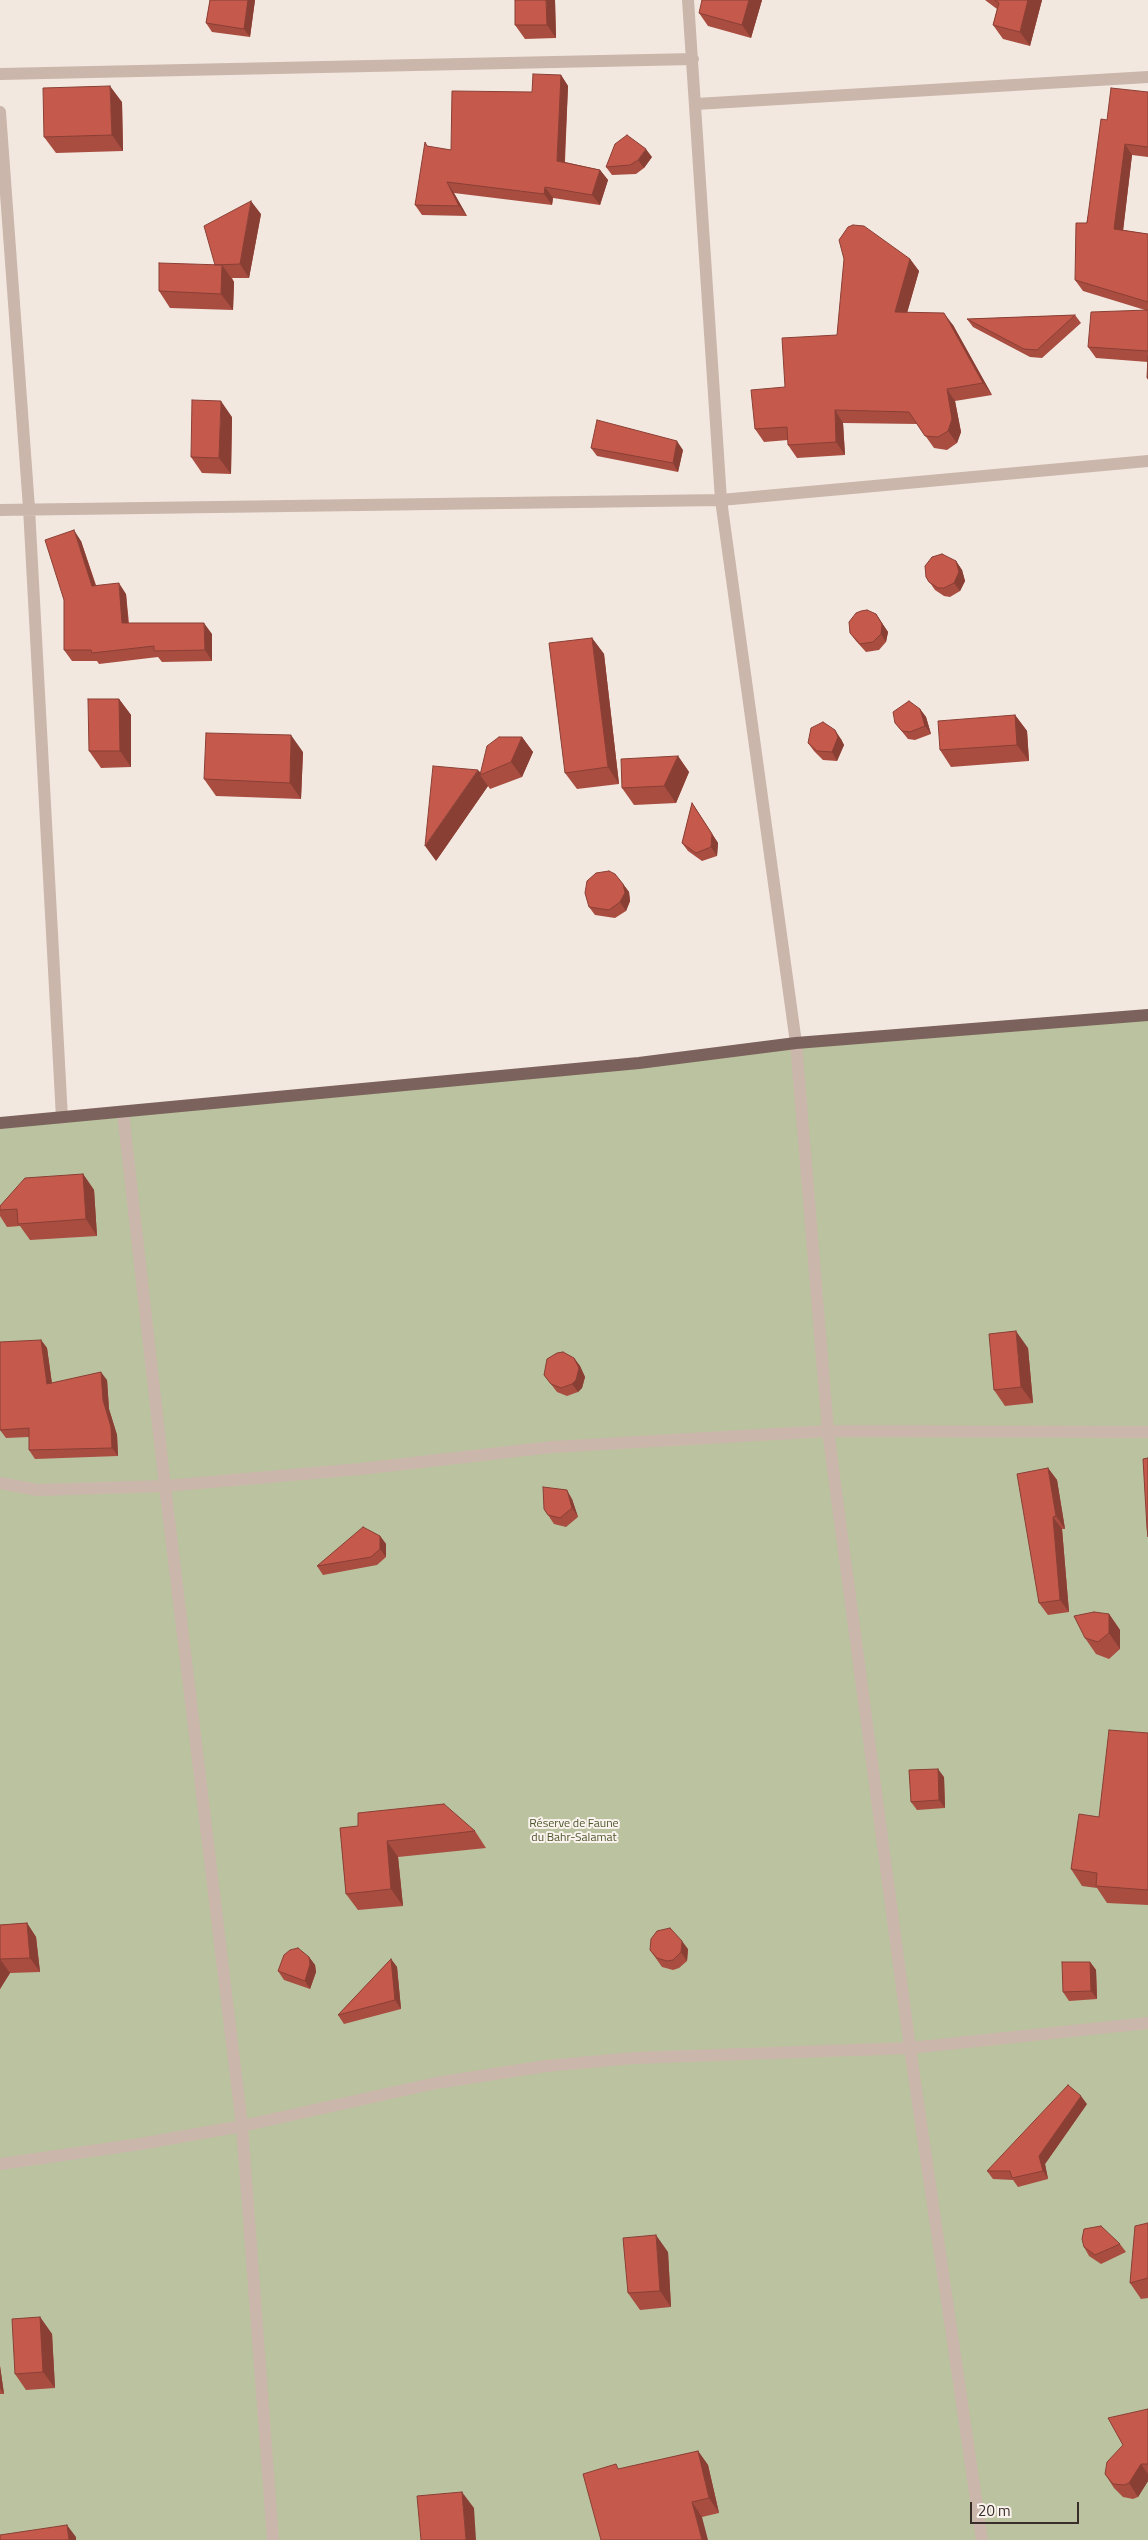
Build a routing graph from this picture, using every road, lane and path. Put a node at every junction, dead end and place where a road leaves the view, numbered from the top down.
1 (688, 0) edge
2 (692, 59) junction
3 (0, 74) edge
4 (1148, 77) edge
5 (696, 104) junction
6 (0, 112) edge
7 (1148, 462) edge
8 (721, 500) junction
9 (29, 508) junction
10 (0, 510) edge
11 (1148, 1015) edge
12 (796, 1043) junction
13 (123, 1113) junction
14 (62, 1118) junction
15 (0, 1123) edge
16 (828, 1431) junction
17 (1148, 1432) edge
18 (0, 1483) edge
19 (165, 1486) junction
20 (1148, 2023) edge
21 (910, 2048) junction
22 (242, 2126) junction
23 (0, 2164) edge
24 (273, 2540) edge
25 (982, 2540) edge

1 - 2 street
2 - 3 street
2 - 5 street
4 - 5 street
5 - 8 street
6 - 9 street
7 - 8 street
8 - 9 street
8 - 12 street
9 - 10 street
9 - 14 street
11 - 12 main road
12 - 13 main road
12 - 16 street
13 - 14 main road
13 - 19 street
14 - 15 main road
16 - 17 street
16 - 19 street
16 - 21 street
18 - 19 street
19 - 22 street
20 - 21 street
21 - 22 street
21 - 25 street
22 - 23 street
22 - 24 street

